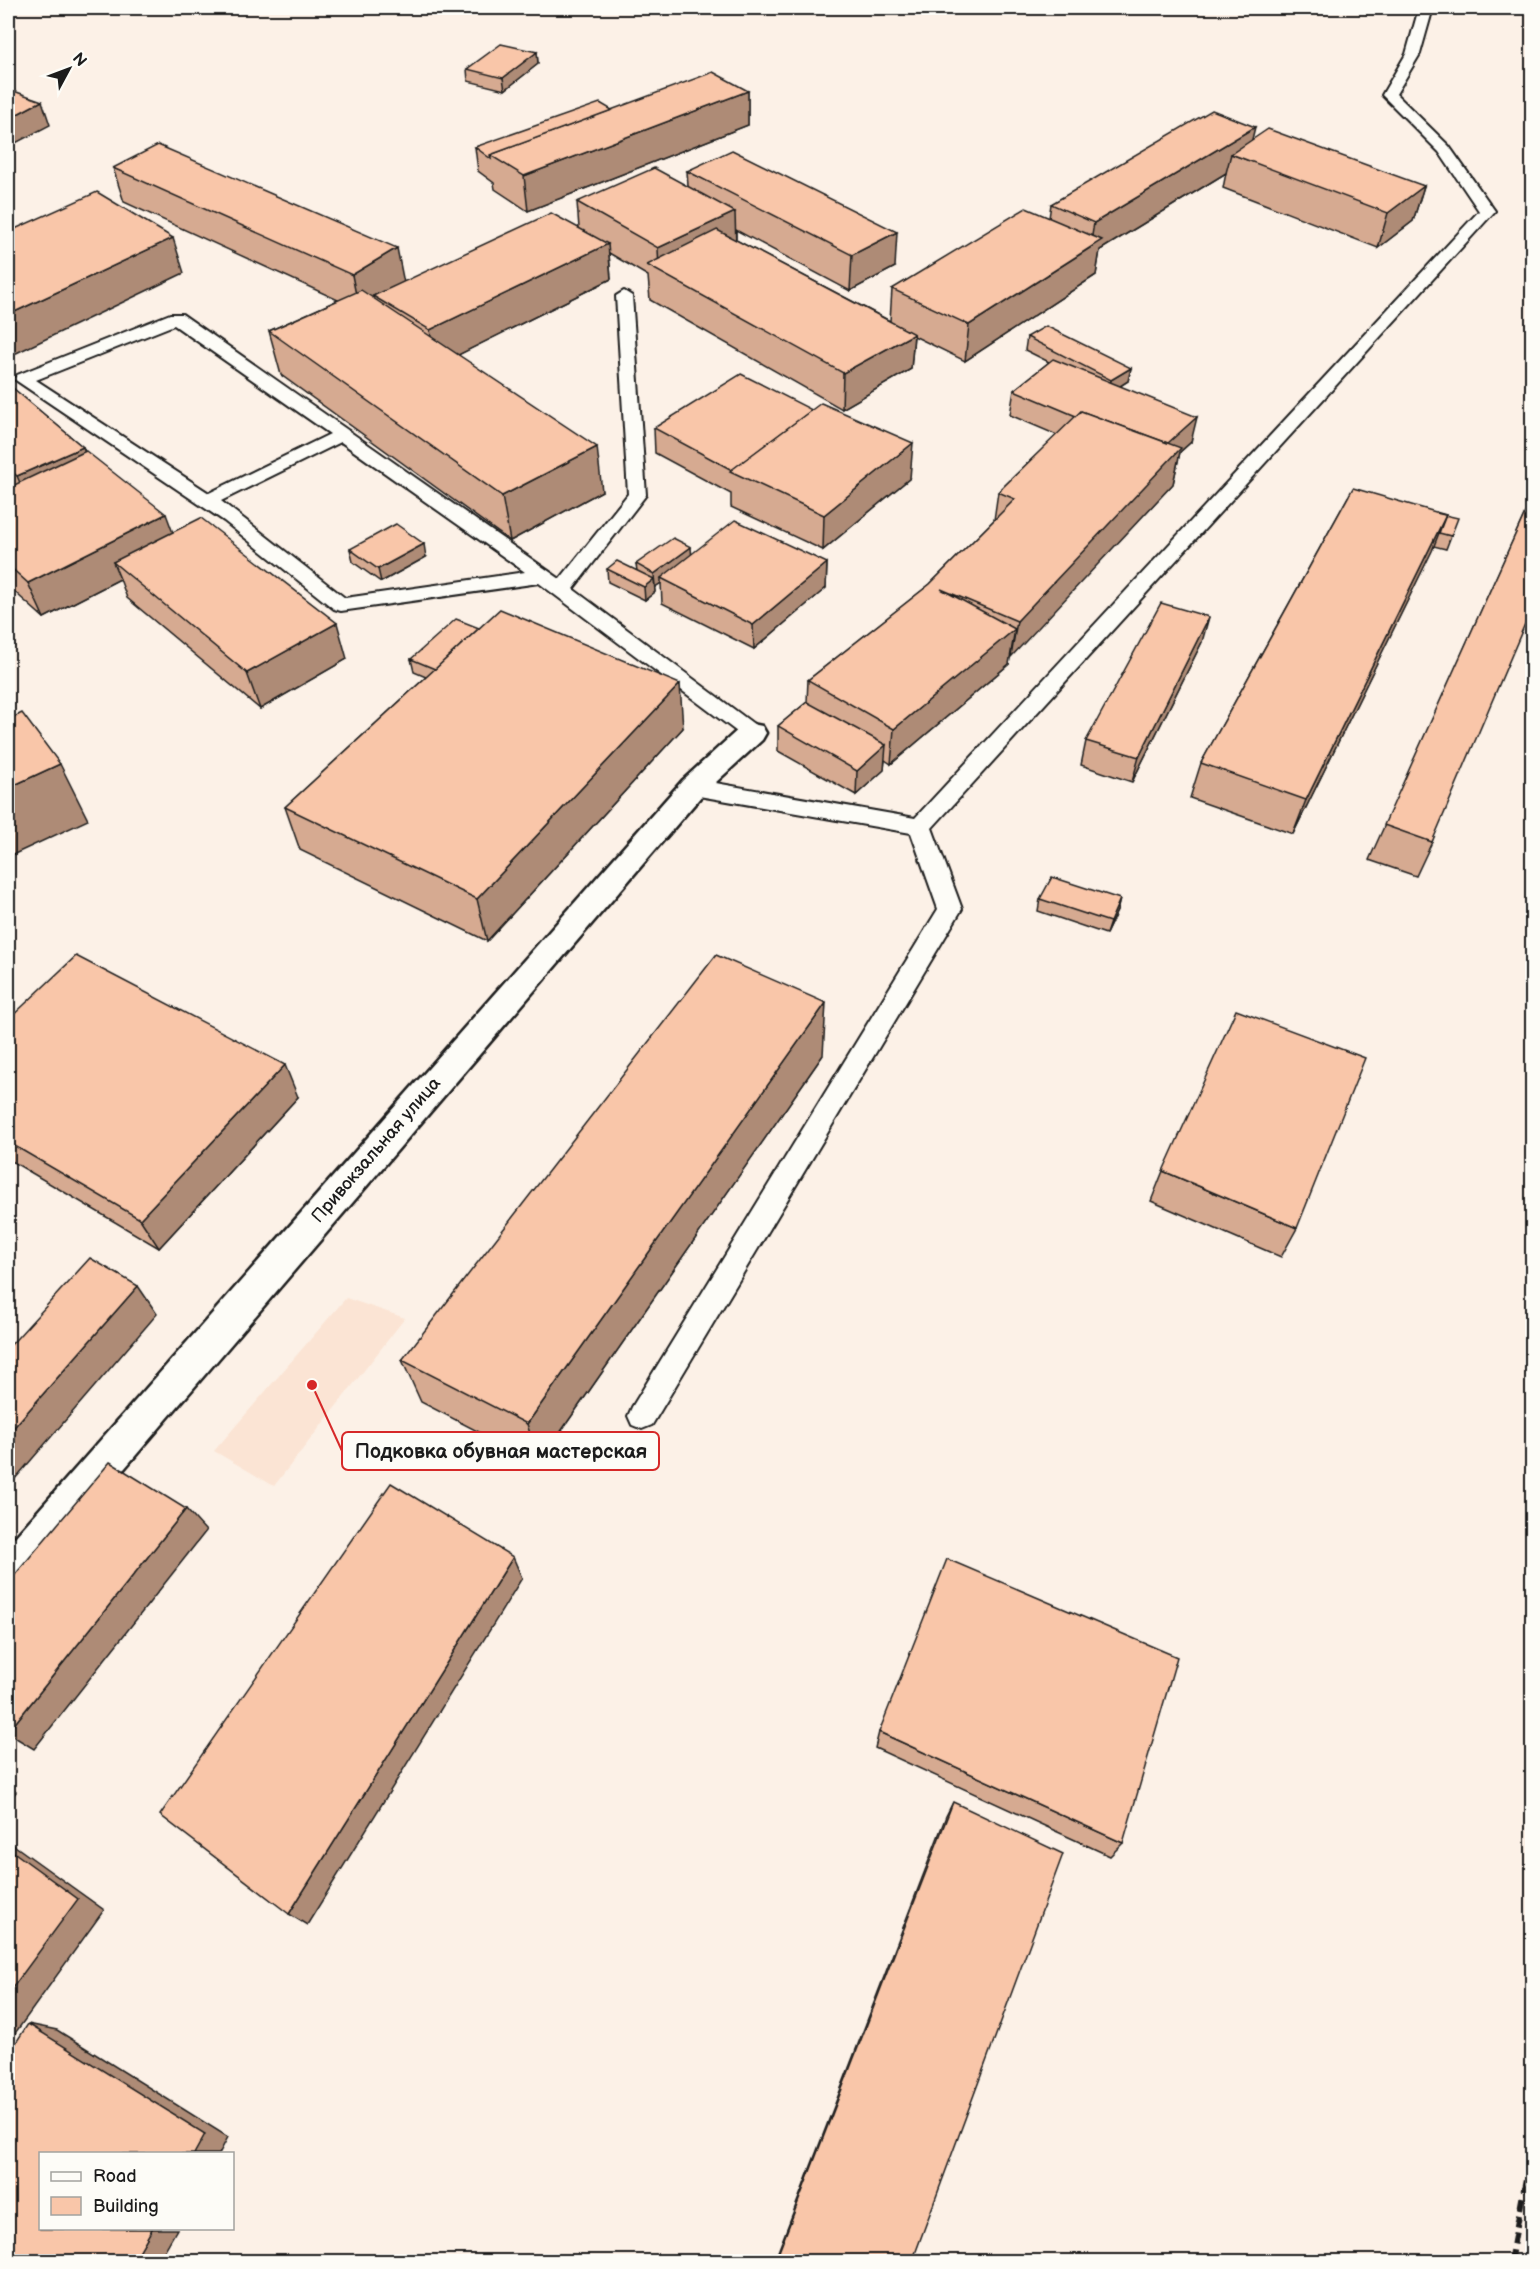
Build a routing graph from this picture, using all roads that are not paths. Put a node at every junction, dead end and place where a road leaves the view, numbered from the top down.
1 (1426, 8) edge
2 (624, 296) dead end
3 (342, 435) junction
4 (207, 501) junction
5 (543, 576) junction
6 (561, 590) junction
7 (752, 733) joint
8 (693, 787) junction
9 (920, 827) junction
10 (642, 1416) dead end
11 (8, 1574) edge

1 - 9 lane
2 - 6 lane
3 - 4 lane
3 - 4 lane
3 - 5 lane
4 - 5 lane
5 - 6 lane
6 - 7 lane
7 - 8 street, Привокзальная улица
8 - 9 lane
8 - 11 street, Привокзальная улица
9 - 10 lane

